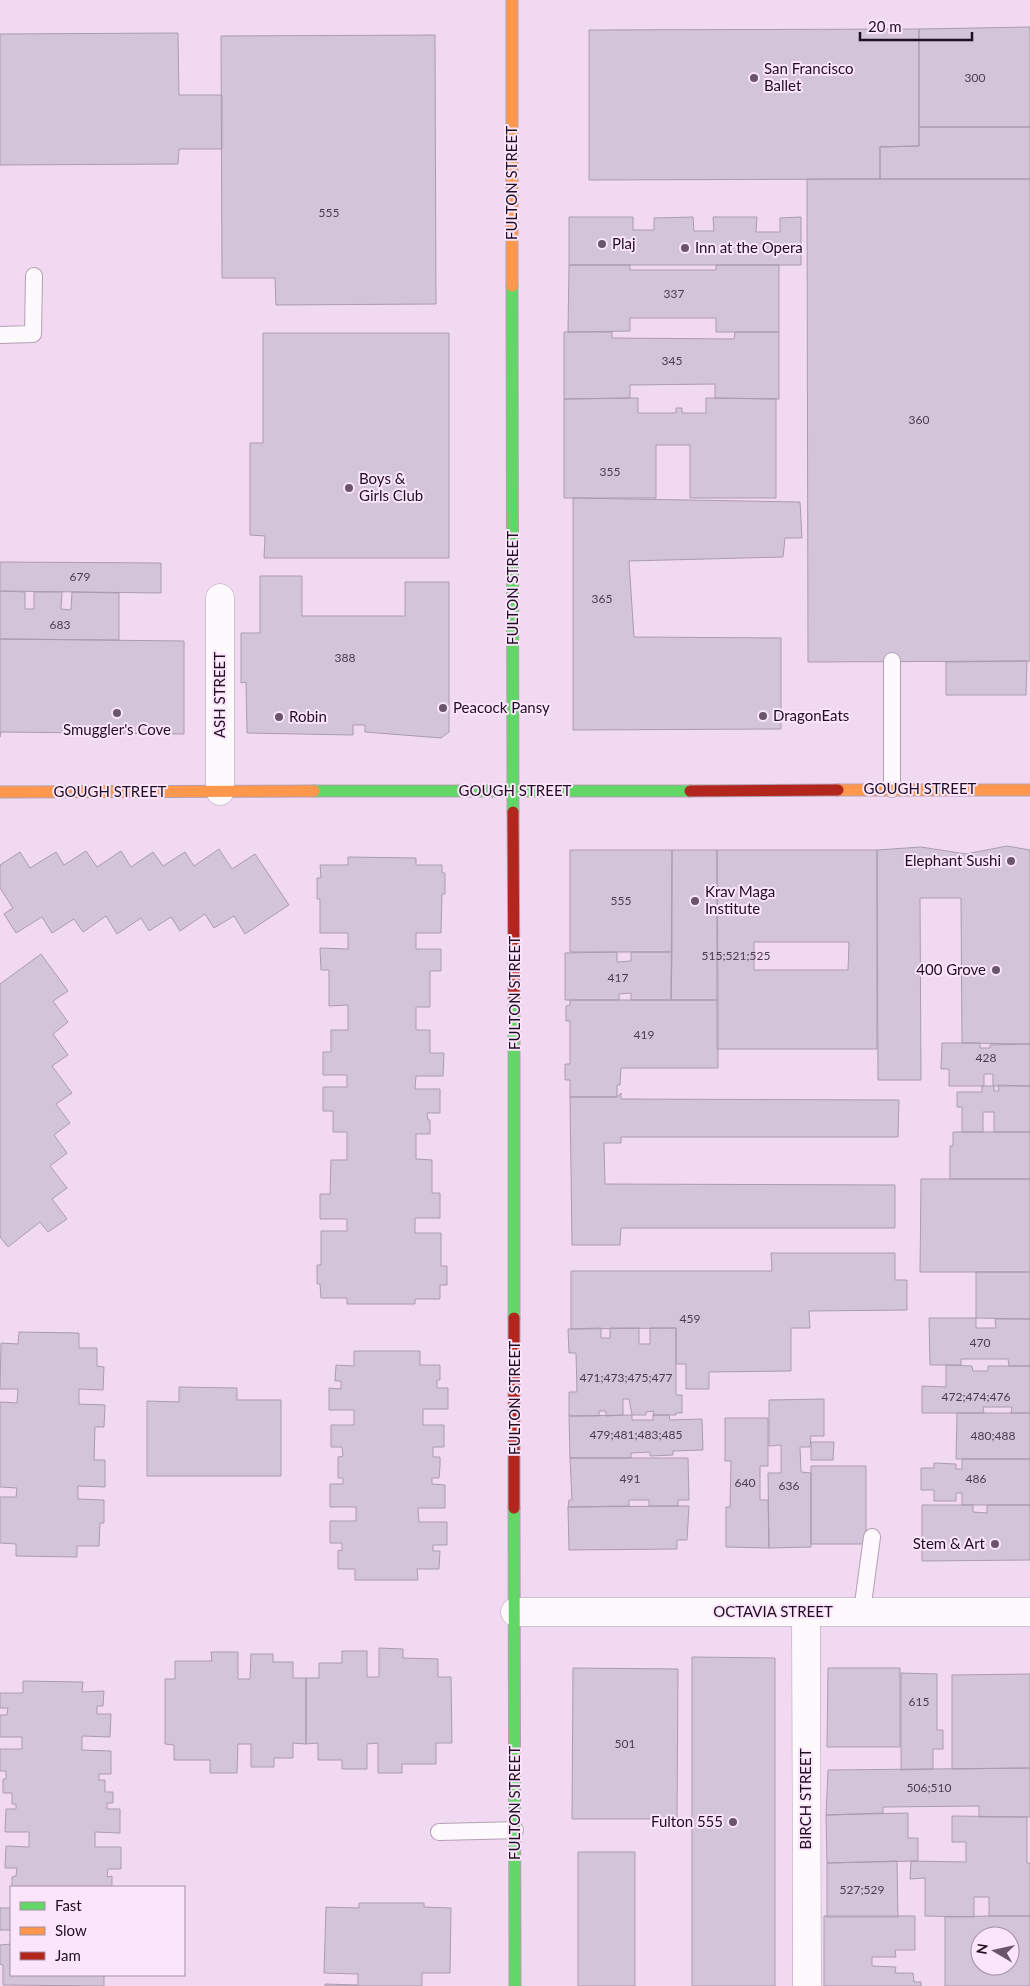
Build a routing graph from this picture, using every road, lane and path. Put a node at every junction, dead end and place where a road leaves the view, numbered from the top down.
1 (512, 0) edge
2 (34, 276) dead end
3 (0, 335) edge
4 (220, 598) dead end
5 (892, 662) dead end
6 (892, 789) junction
7 (514, 790) junction
8 (1030, 790) edge
9 (220, 791) junction
10 (0, 792) edge
11 (872, 1537) dead end
12 (862, 1611) junction
13 (515, 1612) junction
14 (806, 1612) junction
15 (1030, 1612) edge
16 (515, 1830) junction
17 (439, 1832) dead end
18 (515, 1986) edge
19 (807, 1986) edge

1 - 7 street, FULTON STREET
2 - 3 lane
4 - 9 street, ASH STREET
5 - 6 lane
6 - 7 street, GOUGH STREET
6 - 8 street, GOUGH STREET
7 - 9 street, GOUGH STREET
7 - 13 street, FULTON STREET
9 - 10 street, GOUGH STREET
11 - 12 lane
12 - 14 street, OCTAVIA STREET
12 - 15 street, OCTAVIA STREET
13 - 14 street, OCTAVIA STREET
13 - 16 street, FULTON STREET
14 - 19 street, BIRCH STREET
16 - 17 lane
16 - 18 street, FULTON STREET

